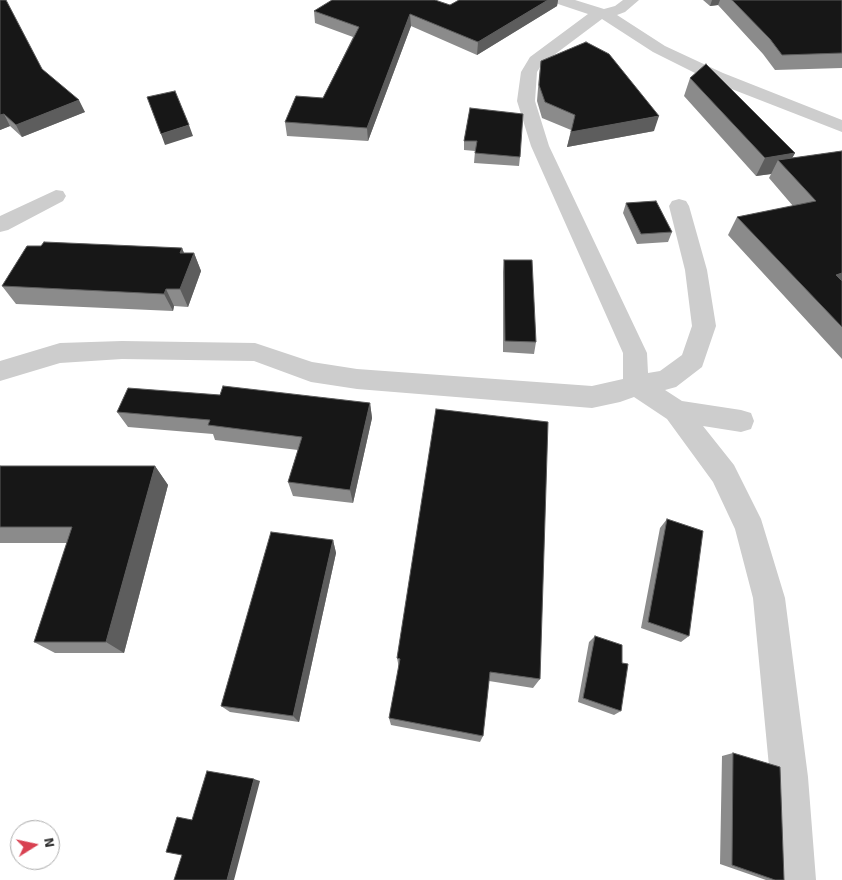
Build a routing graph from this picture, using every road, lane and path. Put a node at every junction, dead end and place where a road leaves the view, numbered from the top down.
1 (560, 0) edge
2 (632, 0) edge
3 (605, 14) junction
4 (842, 126) edge
5 (56, 196) dead end
6 (679, 206) dead end
7 (0, 225) edge
8 (0, 371) edge
9 (636, 385) junction
10 (676, 411) junction
11 (741, 421) dead end
12 (796, 880) edge

1 - 3 street
2 - 3 street
3 - 4 street
3 - 9 street
5 - 7 street
6 - 9 street
8 - 9 street
9 - 10 street
10 - 11 street
10 - 12 street

